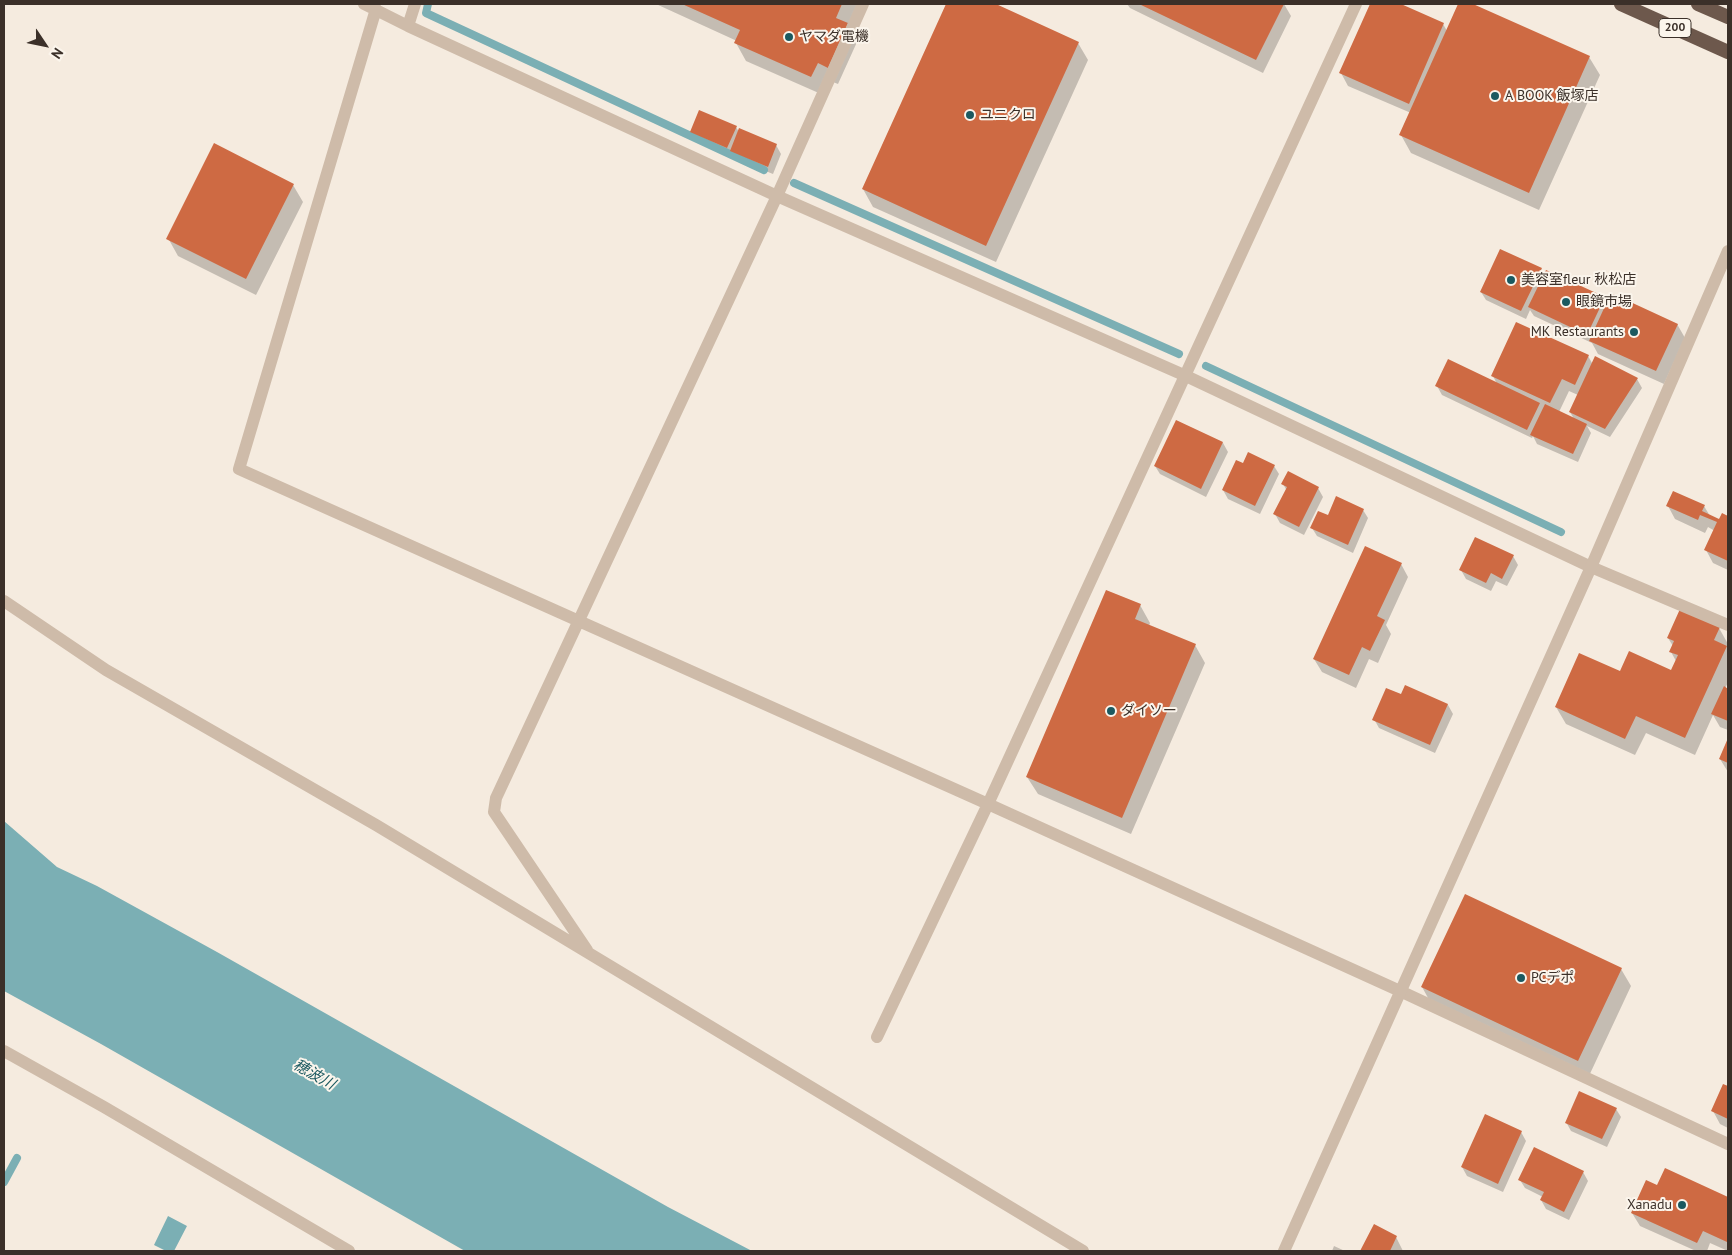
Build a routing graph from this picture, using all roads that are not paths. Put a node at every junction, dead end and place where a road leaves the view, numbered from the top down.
1 (364, 4) edge
2 (415, 4) edge
3 (863, 4) edge
4 (1356, 4) edge
5 (1621, 4) edge
6 (1698, 4) edge
7 (376, 10) junction
8 (1728, 17) edge
9 (408, 26) junction
10 (1728, 52) edge
11 (777, 196) junction
12 (1728, 251) edge
13 (1186, 376) junction
14 (1591, 567) junction
15 (4, 602) edge
16 (579, 620) junction
17 (1728, 625) edge
18 (988, 804) junction
19 (590, 954) junction
20 (1400, 991) junction
21 (877, 1037) dead end
22 (4, 1051) edge
23 (1728, 1144) edge
24 (349, 1251) edge
25 (1083, 1251) edge
26 (1284, 1251) edge

1 - 7 street
2 - 9 street
3 - 11 street
4 - 13 street
5 - 10 highway, 200
6 - 8 highway, 200
7 - 9 street
7 - 16 street
9 - 11 street
11 - 13 street
11 - 16 street
12 - 14 street
13 - 14 street
13 - 18 street
14 - 17 street
14 - 20 street
15 - 19 street
16 - 18 street
16 - 19 street
18 - 20 street
18 - 21 street
19 - 25 street
20 - 23 street
20 - 26 street
22 - 24 street

